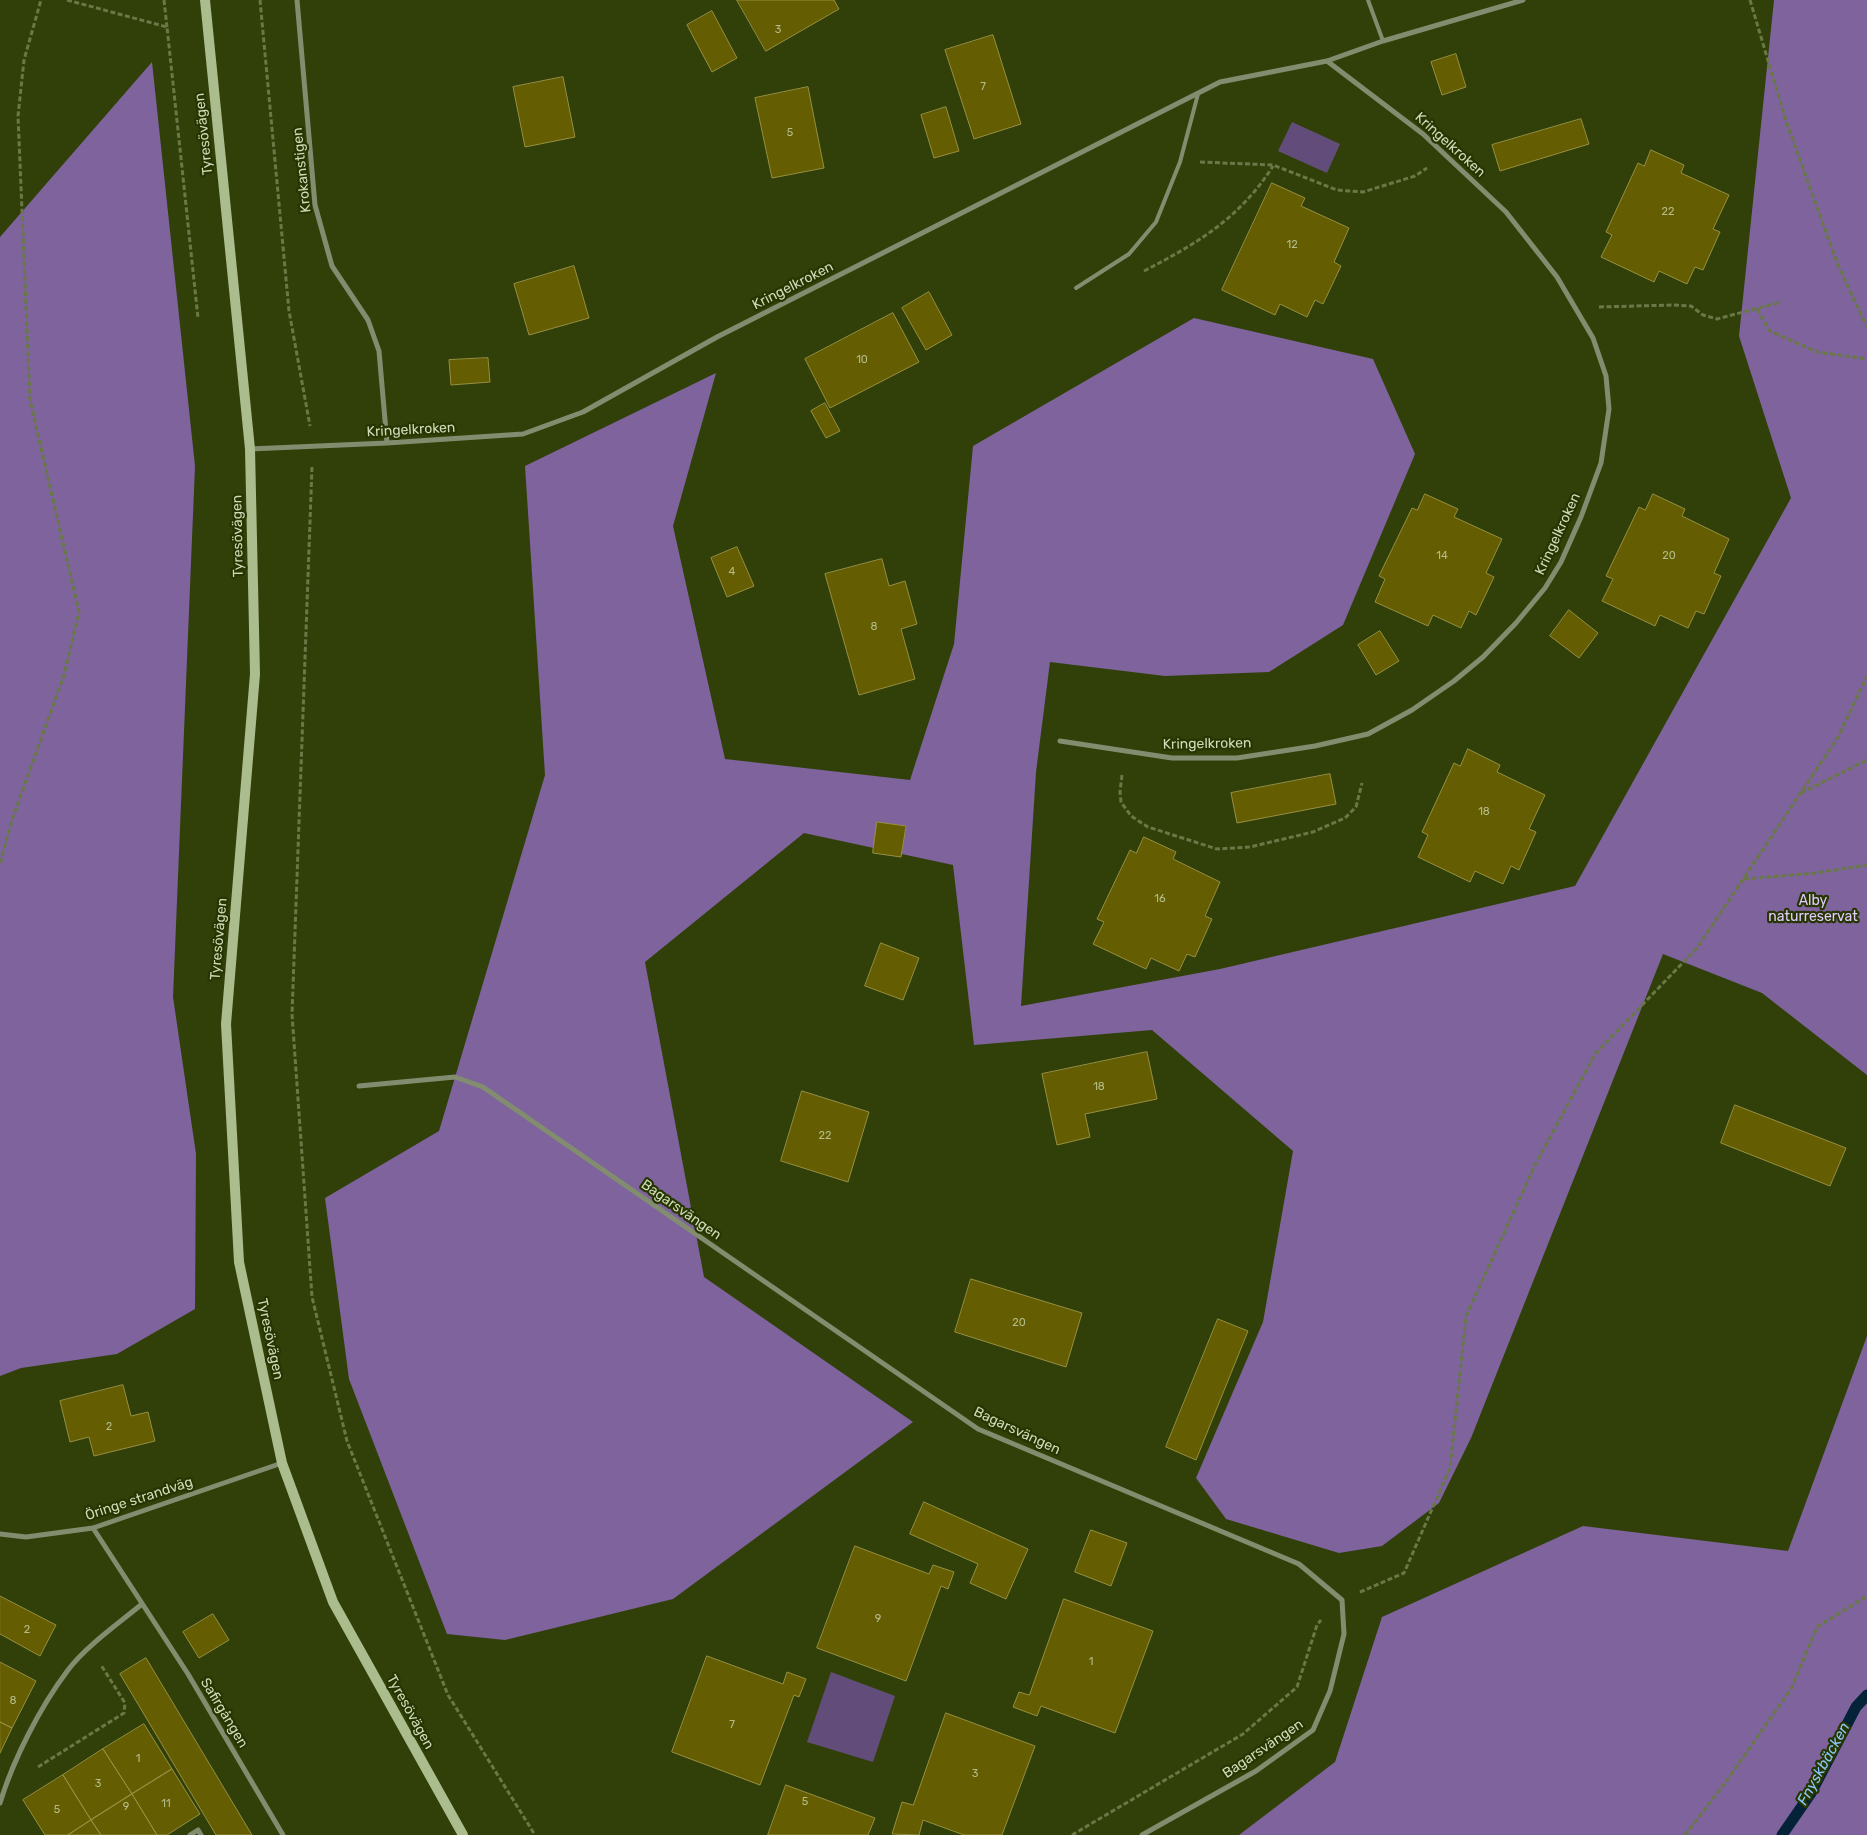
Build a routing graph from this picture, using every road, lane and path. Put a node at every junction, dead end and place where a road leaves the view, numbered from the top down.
1 (41, 0) edge
2 (67, 0) edge
3 (164, 0) edge
4 (205, 0) edge
5 (260, 0) edge
6 (297, 0) edge
7 (1368, 0) edge
8 (1523, 0) edge
9 (1750, 0) edge
10 (167, 27) junction
11 (1383, 41) junction
12 (1327, 61) junction
13 (1198, 94) junction
14 (1439, 150) junction
15 (1180, 162) junction
16 (1273, 165) junction
17 (1129, 254) junction
18 (1076, 288) dead end
19 (1781, 302) dead end
20 (1596, 307) dead end
21 (1757, 309) junction
22 (289, 311) dead end
23 (198, 318) dead end
24 (1867, 326) edge
25 (1867, 359) edge
26 (387, 443) junction
27 (250, 449) junction
28 (1867, 676) edge
29 (1060, 741) dead end
30 (1867, 760) edge
31 (1122, 775) dead end
32 (1362, 783) dead end
33 (1800, 794) junction
34 (0, 862) edge
35 (1867, 865) edge
36 (1743, 879) junction
37 (359, 1086) dead end
38 (282, 1463) junction
39 (93, 1528) junction
40 (0, 1534) edge
41 (1867, 1596) edge
42 (1342, 1600) junction
43 (142, 1604) junction
44 (90, 1648) junction
45 (5, 1787) junction
46 (0, 1803) edge
47 (190, 1835) edge
48 (201, 1835) edge
49 (283, 1835) edge
50 (463, 1835) edge
51 (1072, 1835) edge
52 (1142, 1835) edge
53 (1685, 1835) edge

1 - 34 path
2 - 10 path
3 - 10 path
4 - 27 main road, Tyresövägen
5 - 22 path
6 - 26 street, Krokanstigen
7 - 11 lane
8 - 11 street, Kringelkroken
9 - 24 path
10 - 23 path
11 - 12 street, Kringelkroken
12 - 13 street, Kringelkroken
12 - 14 street, Kringelkroken
13 - 15 lane
13 - 26 street, Kringelkroken
14 - 16 path
14 - 29 street, Kringelkroken
15 - 16 path
15 - 17 lane
16 - 17 path
17 - 18 lane
19 - 21 path
20 - 21 path
21 - 25 path
26 - 27 street, Kringelkroken
27 - 38 main road, Tyresövägen
28 - 33 path
30 - 33 path
31 - 32 path
33 - 36 path
35 - 36 path
36 - 42 path
37 - 42 street, Bagarsvängen
38 - 39 street, Öringe strandväg
38 - 50 main road, Tyresövägen
39 - 40 street, Öringe strandväg
39 - 43 street, Safirgången
41 - 53 path
42 - 51 path
42 - 52 street, Bagarsvängen
43 - 44 street
43 - 49 street, Safirgången
44 - 45 street
44 - 45 path
45 - 46 street
47 - 48 street

